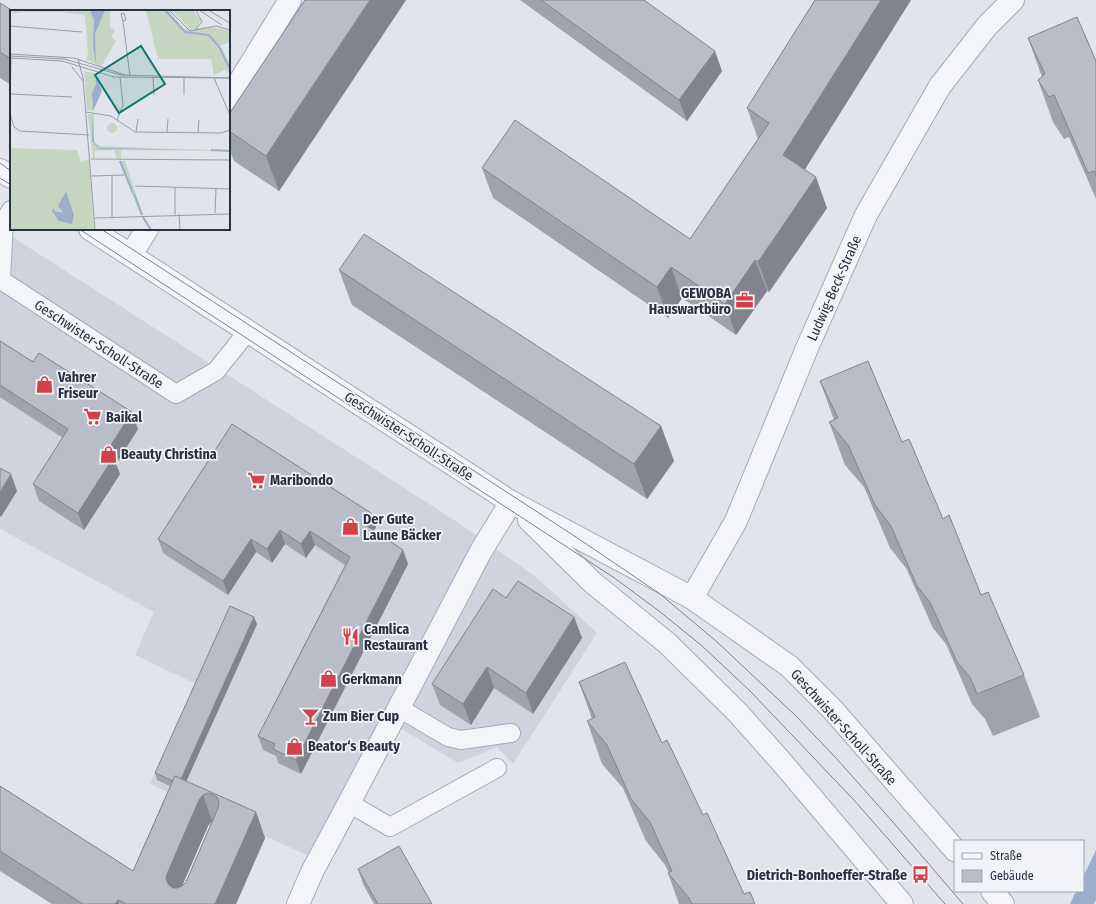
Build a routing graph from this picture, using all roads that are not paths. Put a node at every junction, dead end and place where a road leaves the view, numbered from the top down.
1 (290, 0) edge
2 (1014, 0) edge
3 (230, 97) edge
4 (0, 170) edge
5 (10, 176) edge
6 (10, 212) edge
7 (92, 230) edge
8 (146, 230) edge
9 (131, 256) junction
10 (248, 331) junction
11 (511, 502) junction
12 (692, 598) junction
13 (399, 708) junction
14 (511, 733) dead end
15 (497, 768) dead end
16 (349, 803) junction
17 (954, 849) edge
18 (993, 892) edge
19 (298, 904) edge
20 (902, 904) edge
21 (1003, 904) edge

1 - 3 street
2 - 12 street, Ludwig-Beck-Straße
4 - 5 street
6 - 10 lane, Geschwister-Scholl-Straße
7 - 9 street, Geschwister-Scholl-Straße
8 - 9 street
9 - 10 street, Geschwister-Scholl-Straße
10 - 11 street, Geschwister-Scholl-Straße
11 - 12 street, Geschwister-Scholl-Straße
11 - 13 street
11 - 20 street, Geschwister-Scholl-Straße
12 - 17 street, Geschwister-Scholl-Straße
13 - 14 lane
13 - 16 street
15 - 16 lane
16 - 19 street
18 - 21 street

